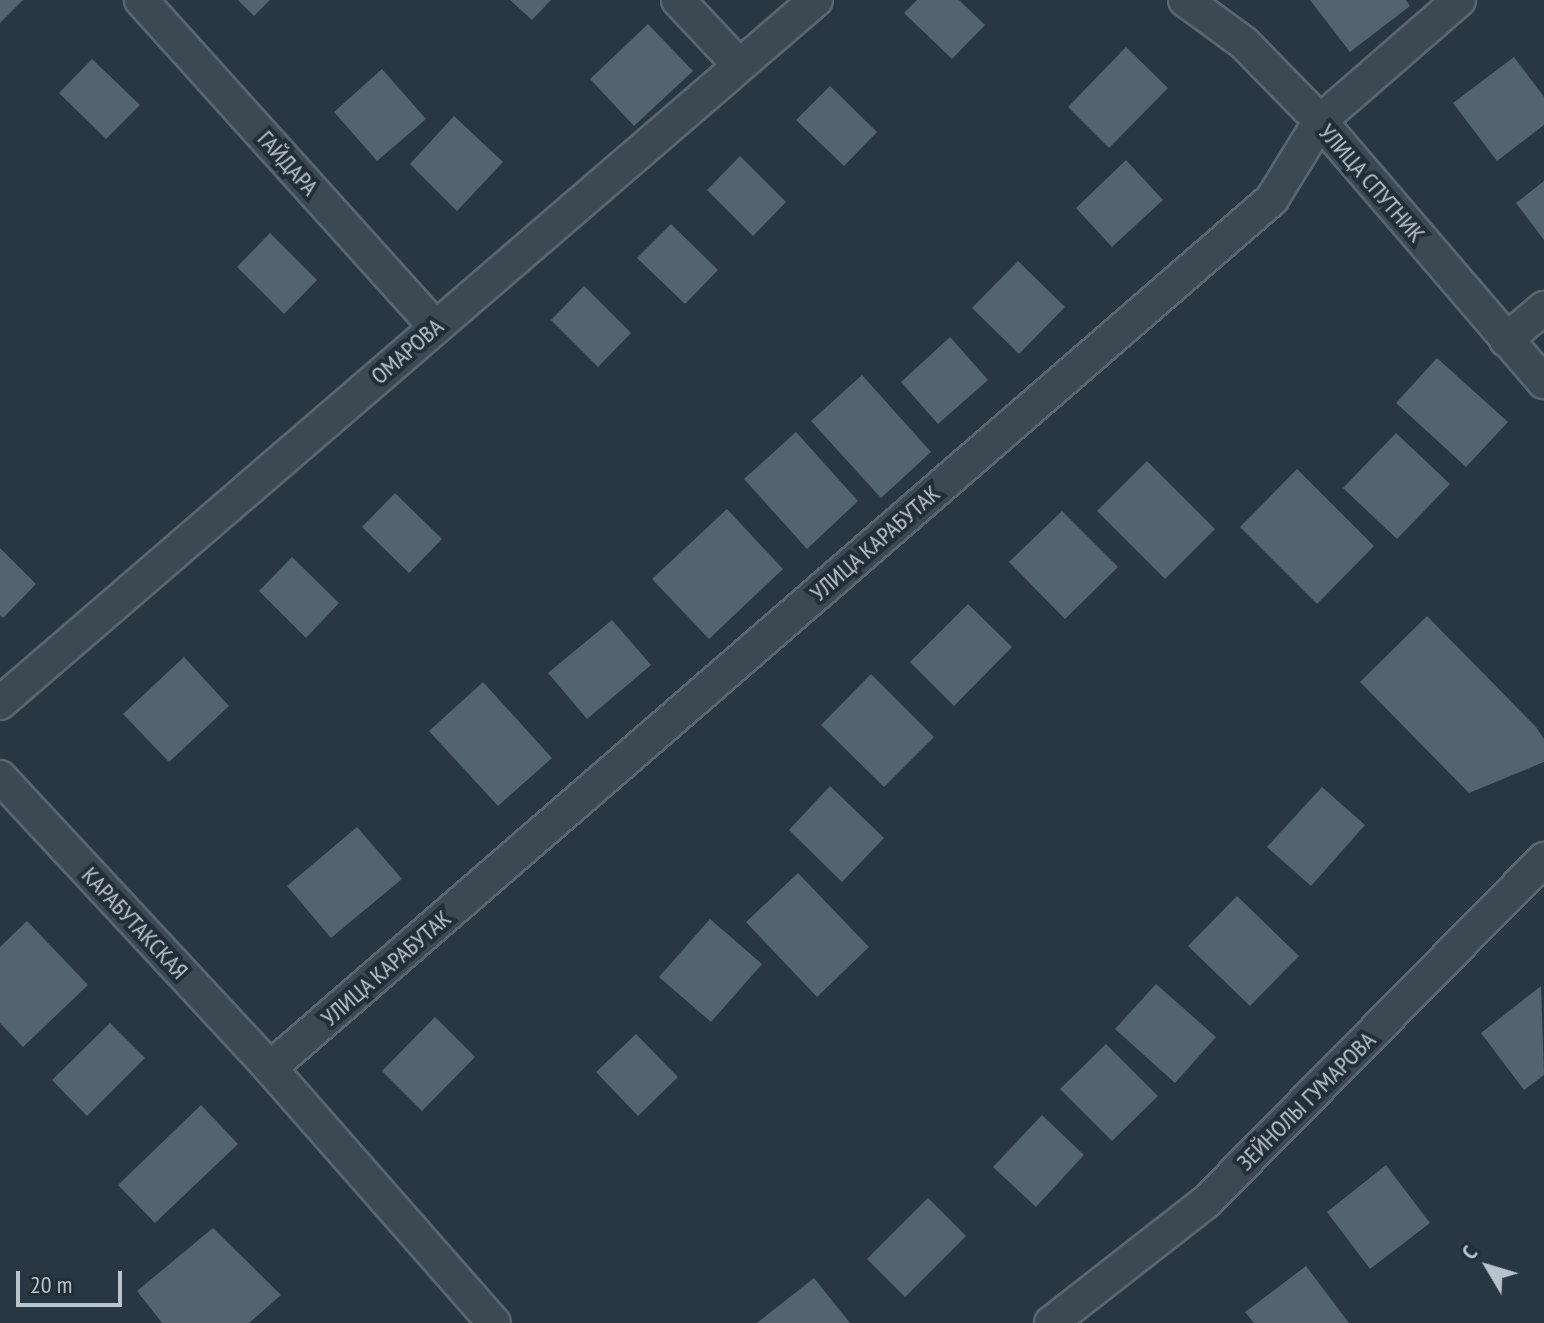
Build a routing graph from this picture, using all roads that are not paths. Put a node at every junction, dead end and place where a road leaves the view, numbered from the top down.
1 (141, 0) edge
2 (678, 0) edge
3 (816, 0) edge
4 (1185, 0) edge
5 (1459, 0) edge
6 (738, 64) junction
7 (1320, 121) junction
8 (1544, 308) edge
9 (435, 327) junction
10 (1506, 340) junction
11 (1544, 382) edge
12 (0, 703) edge
13 (0, 777) edge
14 (1544, 859) edge
15 (270, 1068) junction
16 (494, 1323) edge
17 (1051, 1323) edge

1 - 9 street, ГАЙДАРА
2 - 6 street
3 - 6 street, ОМАРОВА
4 - 7 street, УЛИЦА СПУТНИК
5 - 7 street, УЛИЦА КАРАБУТАК
6 - 9 street, ОМАРОВА
7 - 10 street, УЛИЦА СПУТНИК
7 - 15 street, УЛИЦА КАРАБУТАК
8 - 10 street
9 - 12 street, ОМАРОВА
10 - 11 street, УЛИЦА СПУТНИК
13 - 15 street, КАРАБУТАКСКАЯ
14 - 17 street, ЗЕЙНОЛЫ ГУМАРОВА
15 - 16 street, КАРАБУТАКСКАЯ

